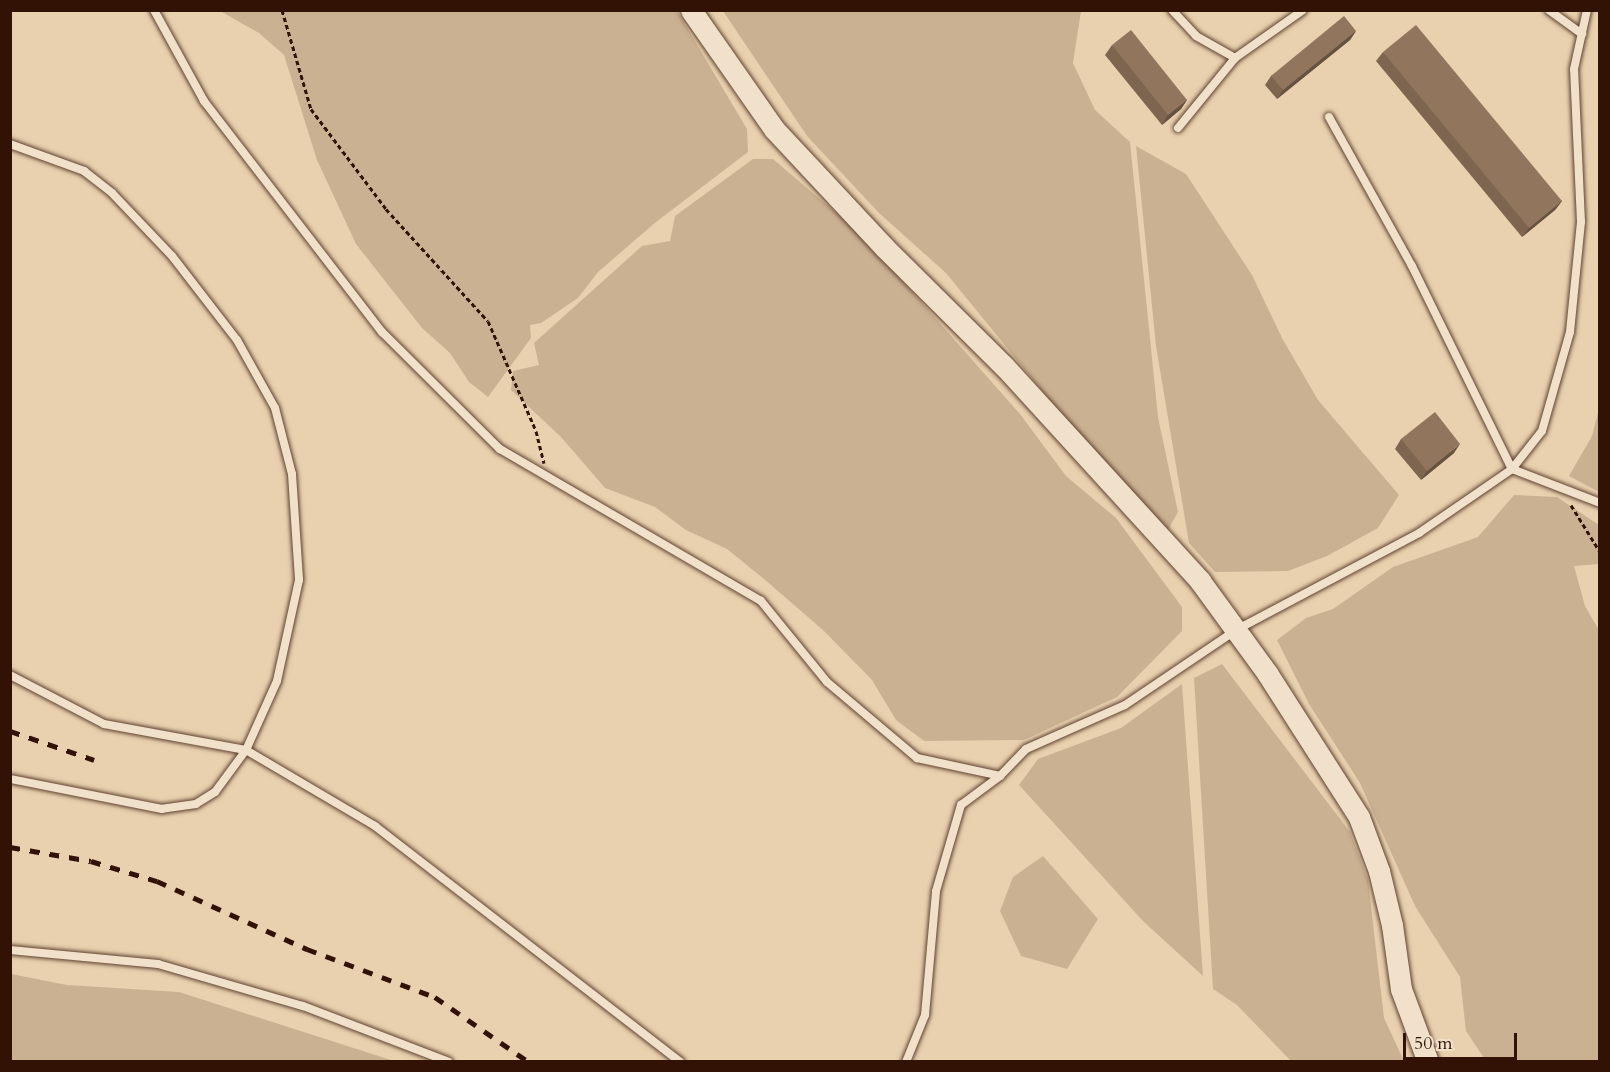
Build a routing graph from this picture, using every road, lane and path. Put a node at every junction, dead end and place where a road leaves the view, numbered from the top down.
1 (154, 10) edge
2 (282, 10) edge
3 (691, 10) edge
4 (1172, 10) edge
5 (1303, 10) edge
6 (1549, 10) edge
7 (1587, 10) edge
8 (1582, 34) junction
9 (1235, 58) junction
10 (1329, 117) dead end
11 (1178, 128) dead end
12 (10, 144) edge
13 (1512, 469) junction
14 (548, 477) junction
15 (1560, 487) junction
16 (1599, 503) edge
17 (1599, 552) edge
18 (1236, 630) junction
19 (10, 675) edge
20 (246, 750) junction
21 (1000, 776) junction
22 (10, 779) edge
23 (10, 950) edge
24 (449, 1062) edge
25 (680, 1062) edge
26 (906, 1062) edge
27 (1428, 1062) edge

1 - 14 lane
2 - 14 path
3 - 18 street
4 - 9 lane
5 - 9 lane
6 - 8 lane
7 - 8 lane
8 - 13 lane
9 - 11 lane
10 - 13 lane
12 - 20 lane
13 - 15 lane
13 - 18 lane
14 - 21 lane
15 - 16 lane
15 - 17 path
18 - 21 lane
18 - 27 street
19 - 20 lane
20 - 22 lane
20 - 25 lane
21 - 26 lane
23 - 24 lane

